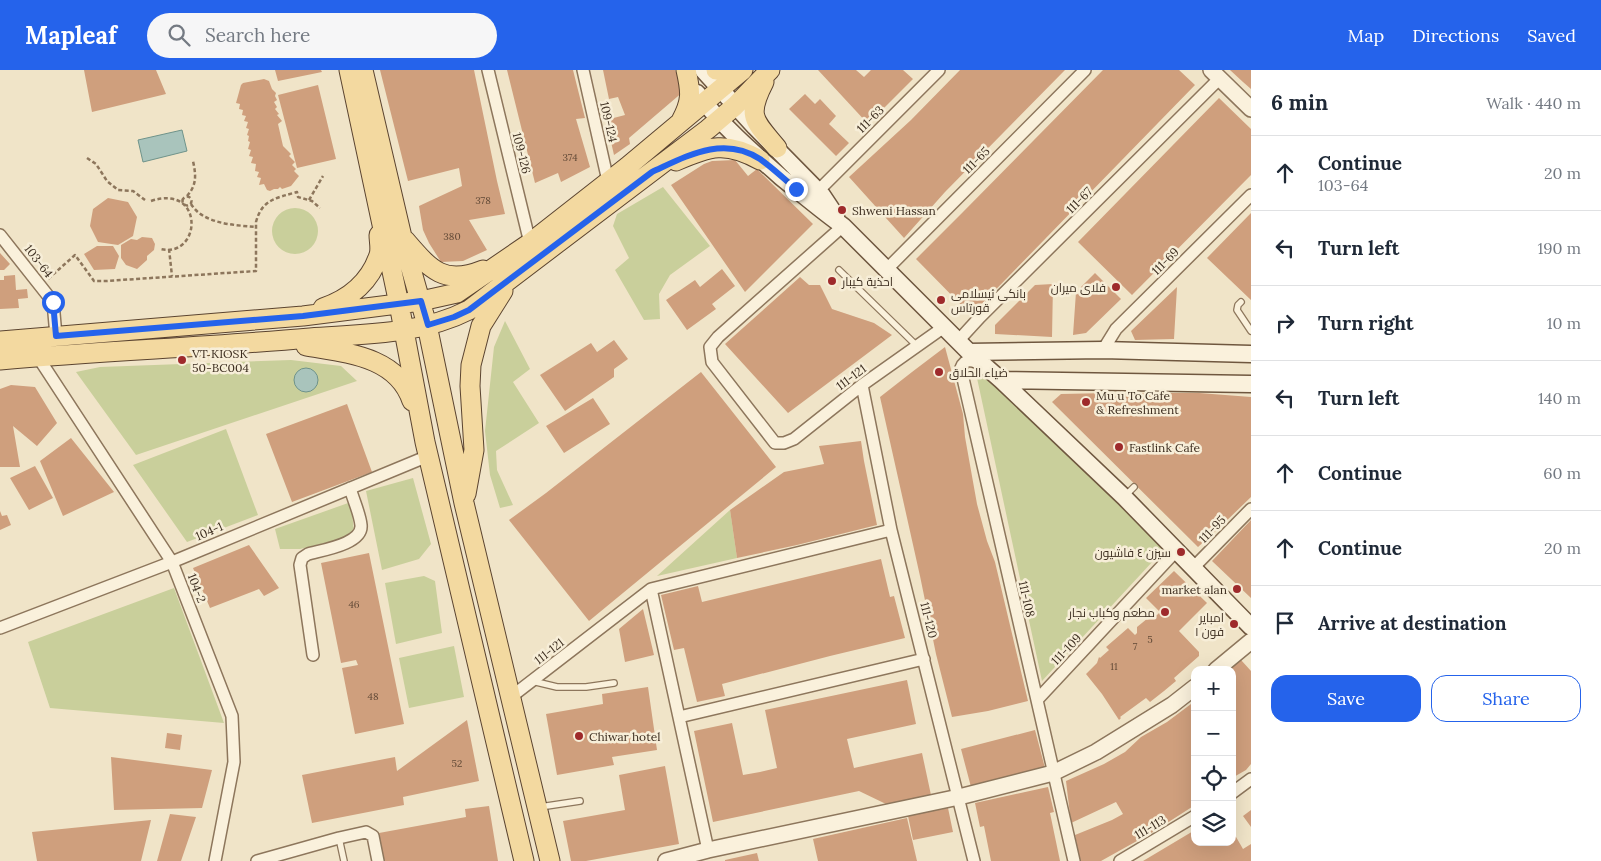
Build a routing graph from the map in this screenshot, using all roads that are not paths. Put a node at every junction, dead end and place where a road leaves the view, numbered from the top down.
1 (349, 70) edge
2 (363, 70) edge
3 (488, 70) edge
4 (583, 70) edge
5 (686, 70) edge
6 (703, 70) edge
7 (716, 70) edge
8 (726, 70) edge
9 (743, 70) edge
10 (770, 70) edge
11 (939, 70) edge
12 (1084, 70) edge
13 (1216, 74) edge
14 (728, 98) junction
15 (705, 103) junction
16 (1251, 108) edge
17 (681, 121) junction
18 (719, 121) junction
19 (777, 148) junction
20 (760, 160) junction
21 (652, 172) junction
22 (608, 181) junction
23 (821, 188) dead end
24 (1251, 195) edge
25 (380, 214) junction
26 (843, 226) junction
27 (0, 235) edge
28 (402, 237) junction
29 (530, 243) junction
30 (511, 266) junction
31 (839, 270) dead end
32 (886, 270) junction
33 (421, 301) junction
34 (1240, 302) dead end
35 (399, 304) junction
36 (303, 316) junction
37 (428, 325) junction
38 (944, 327) junction
39 (404, 330) junction
40 (1251, 331) edge
41 (56, 336) junction
42 (0, 341) edge
43 (280, 341) junction
44 (916, 346) junction
45 (963, 347) junction
46 (1103, 350) junction
47 (1248, 351) edge
48 (38, 357) junction
49 (0, 360) edge
50 (982, 364) junction
51 (1001, 380) junction
52 (1251, 384) edge
53 (862, 385) junction
54 (427, 449) junction
55 (350, 488) junction
56 (464, 503) junction
57 (1251, 509) edge
58 (892, 530) junction
59 (1176, 551) junction
60 (172, 562) junction
61 (1193, 568) junction
62 (650, 589) junction
63 (1251, 627) edge
64 (0, 628) edge
65 (1251, 641) edge
66 (312, 655) dead end
67 (924, 659) junction
68 (1221, 666) edge
69 (532, 681) junction
70 (614, 683) dead end
71 (1191, 690) edge
72 (511, 697) junction
73 (1037, 700) junction
74 (679, 717) junction
75 (1053, 773) junction
76 (1251, 779) edge
77 (1236, 790) edge
78 (959, 797) junction
79 (580, 801) dead end
80 (538, 808) junction
81 (1191, 818) edge
82 (338, 838) junction
83 (708, 850) junction
84 (215, 861) edge
85 (257, 861) edge
86 (344, 861) edge
87 (378, 861) edge
88 (524, 861) edge
89 (550, 861) edge
90 (666, 861) edge
91 (974, 861) edge
92 (1074, 861) edge
93 (1120, 861) edge

1 - 25 main road
2 - 28 main road
3 - 29 street, 109-126
4 - 22 street, 109-124
5 - 15 main road
5 - 17 main road
6 - 14 main road
7 - 8 main road
9 - 14 main road
10 - 14 main road
10 - 19 main road
11 - 23 street, 111-63
12 - 32 street, 111-65
13 - 16 street
13 - 45 street, 111-67
14 - 15 main road
14 - 18 main road
14 - 19 main road
15 - 17 main road
15 - 18 main road
17 - 22 main road
18 - 20 main road
18 - 21 main road
19 - 26 main road
20 - 21 main road
20 - 26 main road
21 - 30 main road
22 - 29 main road
24 - 46 street, 111-69
25 - 35 main road
25 - 36 main road
26 - 32 main road
26 - 53 street, 111-121
27 - 41 street, 103-64
28 - 30 main road
28 - 33 main road
29 - 30 main road
30 - 33 main road
30 - 37 main road
30 - 56 main road
31 - 44 lane
32 - 38 main road
33 - 35 main road
33 - 37 main road
34 - 40 lane
35 - 36 main road
35 - 39 main road
36 - 41 main road
37 - 39 main road
37 - 56 main road
38 - 44 street, 111-121
38 - 45 main road
39 - 43 main road
39 - 54 main road
41 - 42 main road
43 - 48 main road
43 - 54 main road
44 - 53 street, 111-121
45 - 46 main road
45 - 50 main road
46 - 47 main road
48 - 49 main road
48 - 60 street, 104-2
50 - 51 main road
50 - 73 street, 111-108
51 - 52 main road
51 - 59 main road
53 - 58 street, 111-120
54 - 55 street, 104-1
54 - 88 main road
55 - 60 street, 104-1
55 - 66 street
56 - 72 main road
57 - 61 street, 111-95
58 - 62 street
58 - 67 street, 111-120
59 - 61 main road
59 - 73 street, 111-109
60 - 64 street, 104-1
60 - 84 street, 104-2
61 - 63 main road
62 - 69 street, 111-121
62 - 74 street
65 - 68 street
67 - 74 street
67 - 78 street, 111-120
69 - 70 lane
69 - 72 street, 111-121
71 - 75 street
72 - 80 main road
73 - 75 street, 111-108
74 - 83 street
75 - 78 street
75 - 92 street, 111-108
76 - 77 street
78 - 83 street
78 - 91 street, 111-120
79 - 80 lane
80 - 89 main road
81 - 93 street, 111-113
82 - 85 street
82 - 86 lane
82 - 87 street
83 - 90 street

